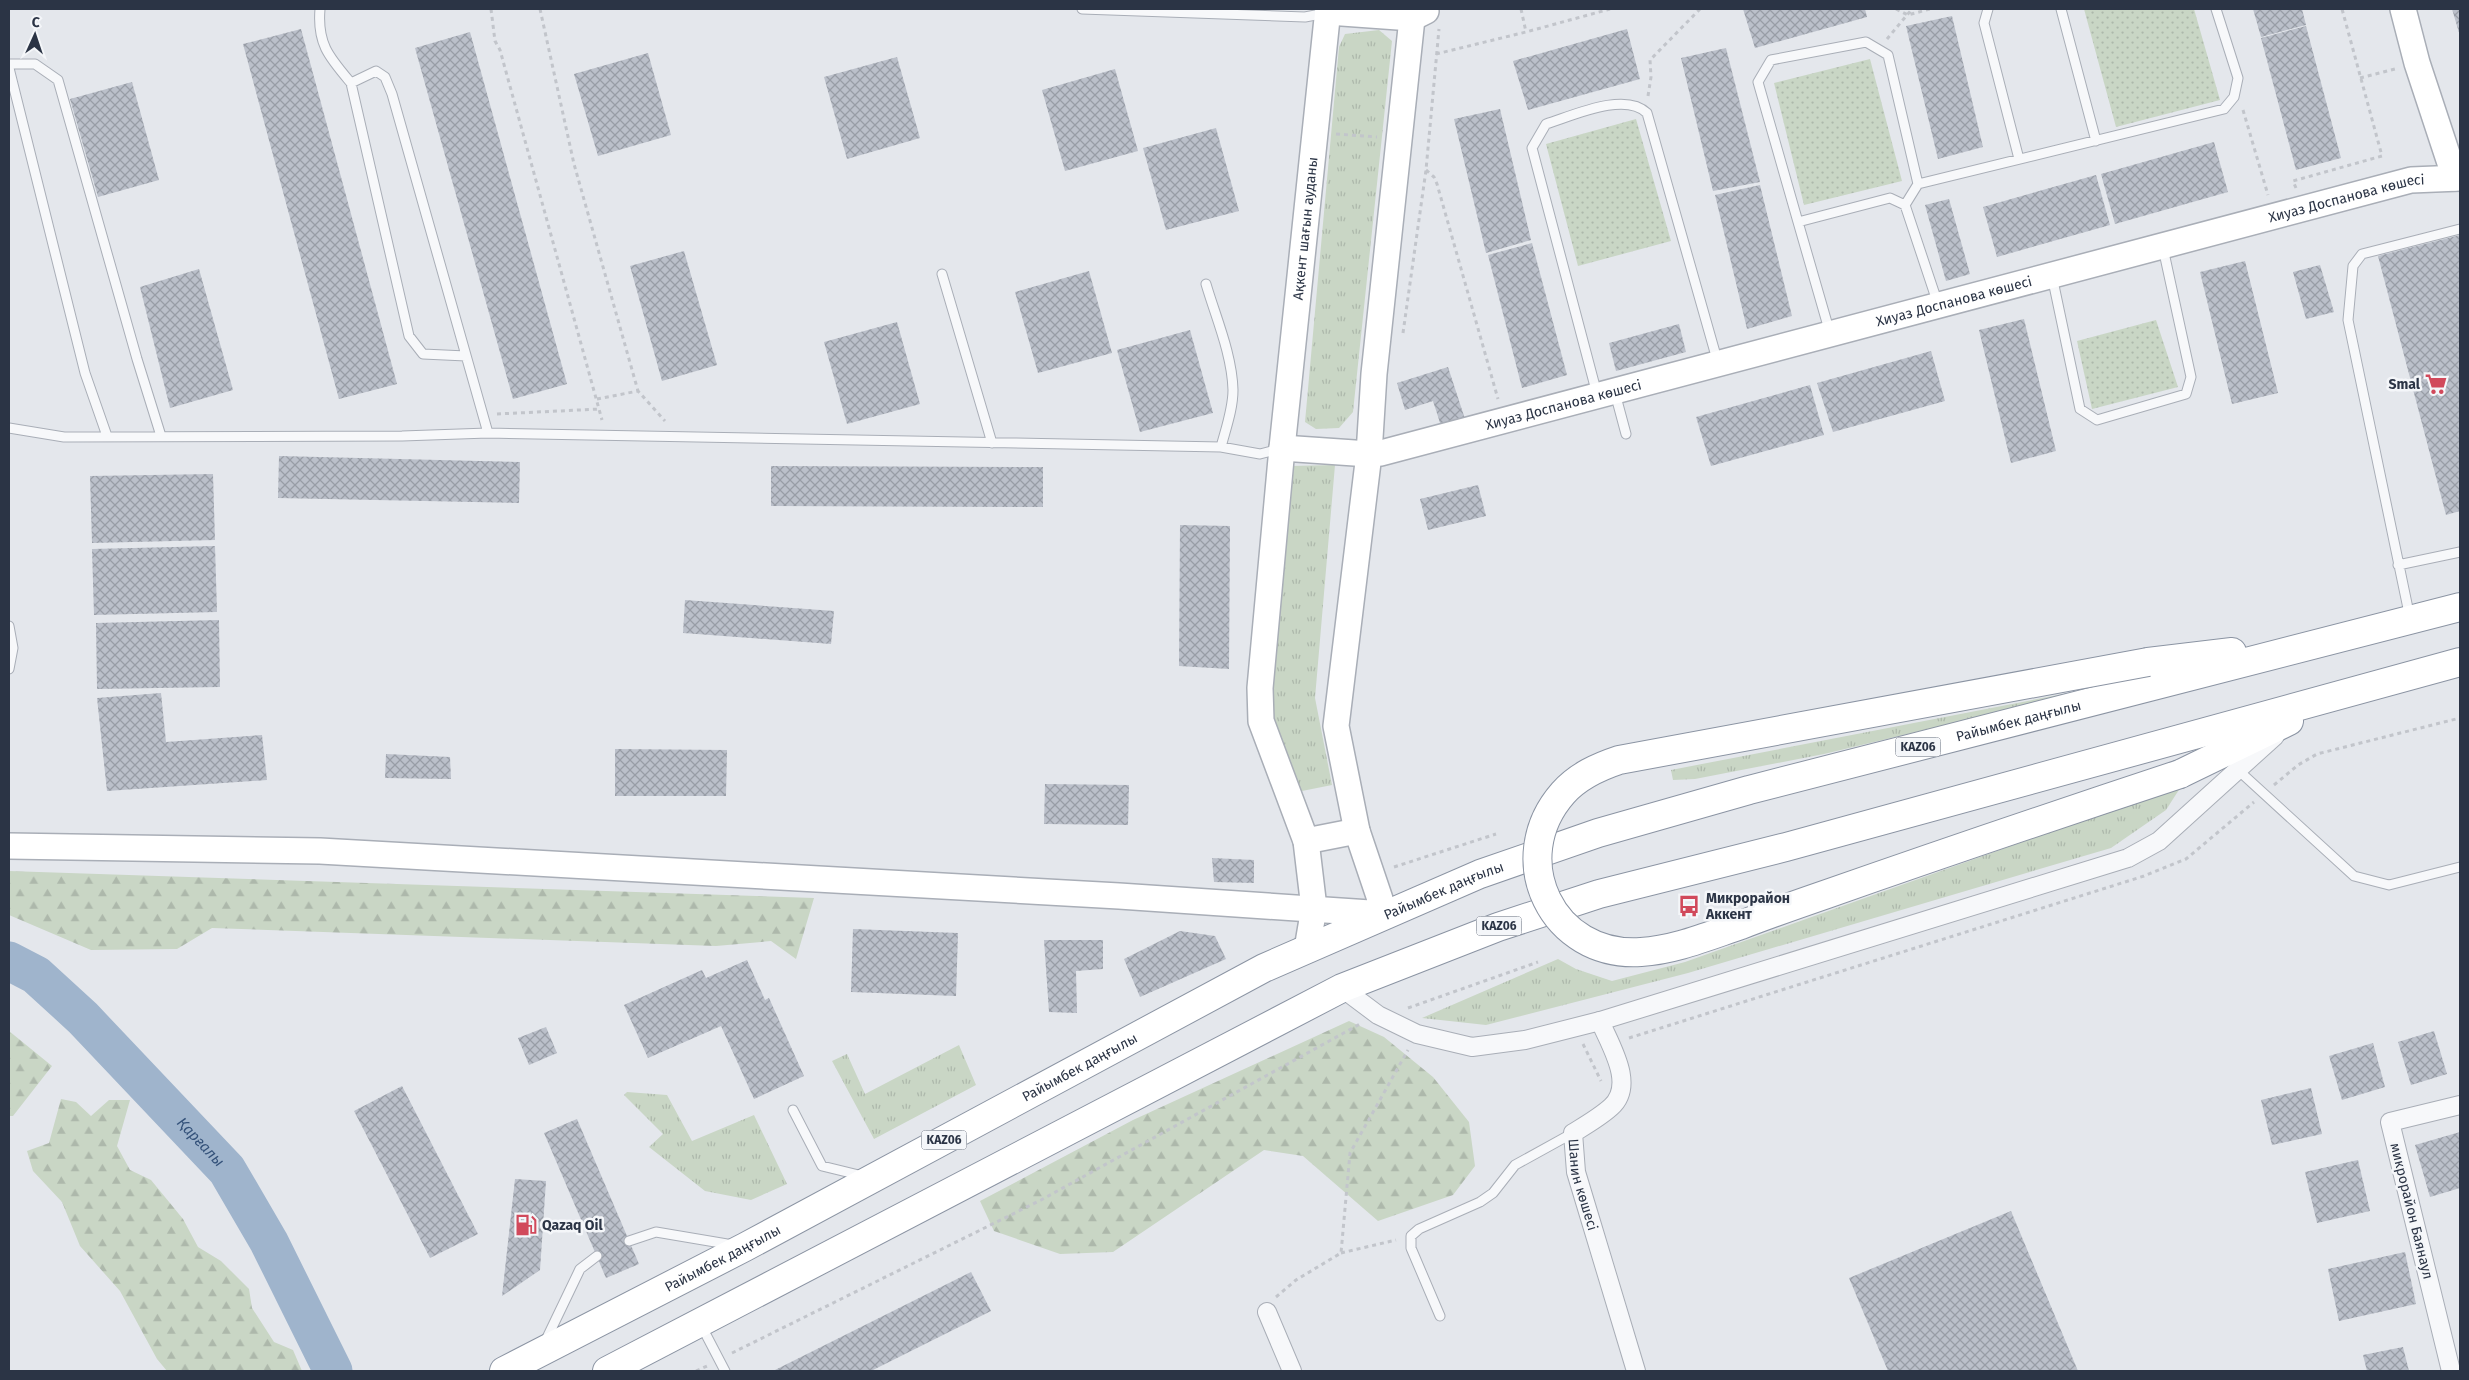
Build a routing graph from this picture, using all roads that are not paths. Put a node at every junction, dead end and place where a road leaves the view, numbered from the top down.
1 (320, 9) edge
2 (1082, 9) edge
3 (1988, 9) edge
4 (2061, 9) edge
5 (2216, 9) edge
6 (2403, 9) edge
7 (1328, 10) edge
8 (1419, 12) edge
9 (9, 64) edge
10 (9, 68) edge
11 (351, 83) junction
12 (2096, 141) junction
13 (2019, 159) junction
14 (2458, 178) edge
15 (1918, 184) junction
16 (1905, 205) junction
17 (1798, 222) junction
18 (2460, 229) edge
19 (2163, 247) junction
20 (942, 274) dead end
21 (2052, 276) junction
22 (1206, 284) dead end
23 (1938, 306) junction
24 (1830, 334) junction
25 (466, 356) junction
26 (1718, 363) junction
27 (1605, 393) junction
28 (9, 428) edge
29 (488, 433) junction
30 (1626, 434) dead end
31 (107, 436) junction
32 (161, 436) junction
33 (992, 444) junction
34 (1221, 447) junction
35 (1282, 448) junction
36 (1369, 454) junction
37 (2460, 552) edge
38 (2398, 565) junction
39 (2460, 607) edge
40 (2411, 620) junction
41 (9, 626) edge
42 (2340, 639) junction
43 (2460, 662) edge
44 (9, 669) edge
45 (2350, 691) junction
46 (2297, 716) junction
47 (2238, 770) junction
48 (1357, 831) junction
49 (1306, 841) junction
50 (9, 846) edge
51 (2460, 866) edge
52 (1314, 908) junction
53 (1385, 914) junction
54 (1308, 949) junction
55 (1342, 988) junction
56 (1600, 1021) junction
57 (2460, 1105) edge
58 (793, 1110) dead end
59 (1573, 1133) junction
60 (873, 1178) junction
61 (629, 1241) dead end
62 (745, 1247) junction
63 (597, 1256) dead end
64 (1267, 1312) road end
65 (1440, 1316) dead end
66 (701, 1324) junction
67 (540, 1353) junction
68 (504, 1371) edge
69 (607, 1371) edge
70 (725, 1371) edge
71 (1292, 1371) edge
72 (1636, 1371) edge
73 (2451, 1371) edge

1 - 11 lane
2 - 7 lane
3 - 13 lane
4 - 12 lane
5 - 12 lane
6 - 14 street, Хиуаз Доспанова көшесі
7 - 8 street
7 - 35 street, Ақкент шағын ауданы
8 - 36 street
9 - 32 lane
10 - 31 lane
11 - 25 lane
11 - 25 lane
12 - 13 lane
13 - 15 lane
14 - 19 street, Хиуаз Доспанова көшесі
15 - 16 lane
15 - 17 lane
16 - 17 lane
16 - 23 lane
17 - 24 lane
18 - 38 lane
19 - 21 street, Хиуаз Доспанова көшесі
19 - 21 lane
20 - 33 lane
21 - 23 street, Хиуаз Доспанова көшесі
22 - 34 lane
23 - 24 street, Хиуаз Доспанова көшесі
24 - 26 street, Хиуаз Доспанова көшесі
25 - 29 lane
26 - 27 street, Хиуаз Доспанова көшесі
26 - 27 lane
27 - 30 lane
27 - 36 street, Хиуаз Доспанова көшесі
28 - 31 lane
29 - 32 lane
29 - 33 lane
31 - 32 lane
33 - 34 lane
34 - 35 lane
35 - 36 street, Хиуаз Доспанова көшесі
35 - 49 street, Ақкент шағын ауданы
36 - 48 street
37 - 38 lane
38 - 40 lane
39 - 40 highway, Райымбек даңғылы / KАZ06
40 - 42 highway, Райымбек даңғылы / KАZ06
41 - 44 lane
42 - 46 highway, bridge
42 - 53 highway, Райымбек даңғылы / KАZ06
43 - 45 highway, KАZ06
45 - 46 highway
45 - 55 highway, KАZ06
46 - 47 street
47 - 51 lane
47 - 56 street
48 - 49 street
48 - 53 street
49 - 52 street, Ақкент шағын ауданы
50 - 52 street
52 - 53 street
52 - 54 street, Ақкент шағын ауданы
53 - 54 highway, Райымбек даңғылы / KАZ06
54 - 60 highway, Райымбек даңғылы / KАZ06
55 - 56 street
55 - 66 highway, KАZ06
56 - 59 street, Шанин көшесі
57 - 73 street, микрорайон Баянаул
58 - 60 lane
59 - 65 lane
59 - 72 street, Шанин көшесі
60 - 62 highway, Райымбек даңғылы / KАZ06
61 - 62 lane
62 - 67 highway, Райымбек даңғылы / KАZ06
63 - 67 lane
64 - 71 street
66 - 69 highway, KАZ06
66 - 70 lane
67 - 68 highway, Райымбек даңғылы / KАZ06

